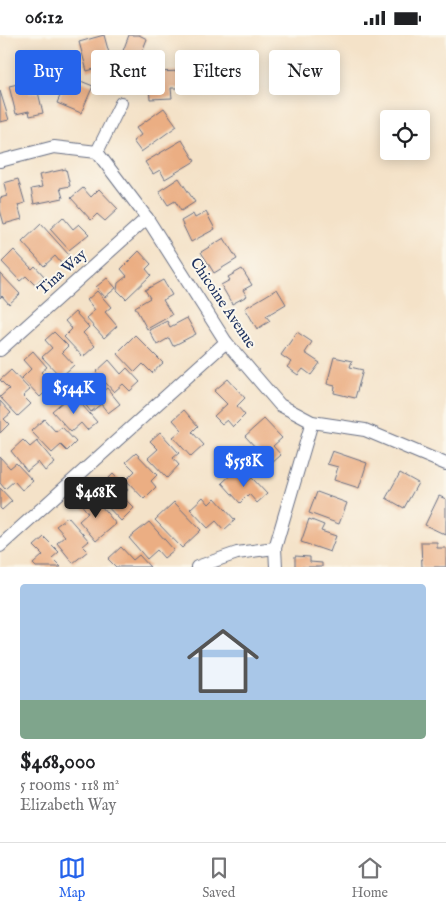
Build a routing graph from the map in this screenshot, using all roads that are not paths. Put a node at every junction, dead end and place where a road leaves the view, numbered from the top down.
1 (121, 103) dead end
2 (97, 152) junction
3 (0, 161) edge
4 (147, 218) junction
5 (226, 342) junction
6 (0, 350) edge
7 (312, 422) junction
8 (446, 464) edge
9 (0, 546) edge
10 (275, 548) junction
11 (197, 567) edge
12 (276, 567) edge

1 - 2 street
2 - 3 street
2 - 4 street, Chicoine Avenue
4 - 5 street, Chicoine Avenue
4 - 6 street, Tina Way
5 - 7 street, Chicoine Avenue
5 - 9 street
7 - 8 street, Chicoine Avenue
7 - 10 street
10 - 11 street
10 - 12 street

